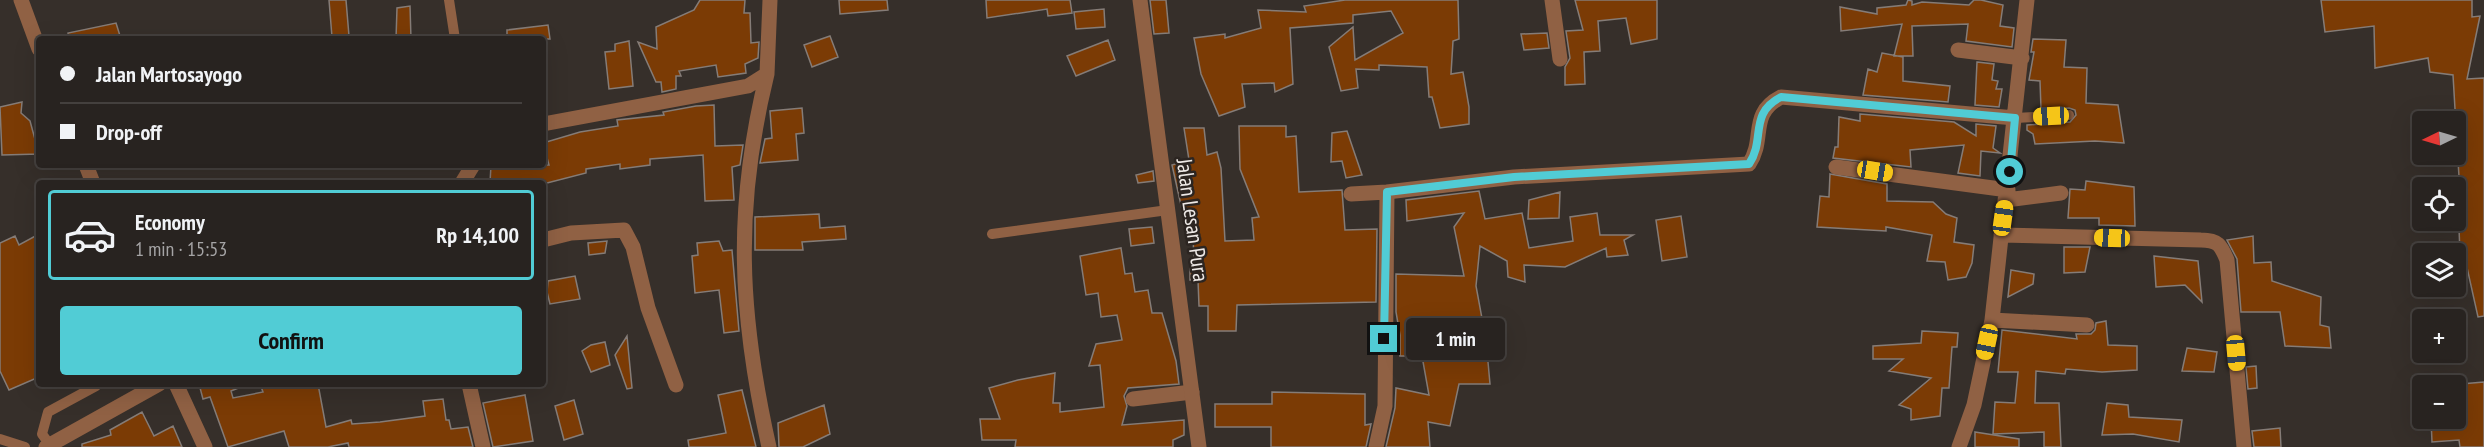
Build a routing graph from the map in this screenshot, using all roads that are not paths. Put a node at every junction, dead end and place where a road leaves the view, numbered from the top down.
1 (21, 0) edge
2 (449, 0) edge
3 (770, 0) edge
4 (1140, 0) edge
5 (1552, 0) edge
6 (2027, 0) edge
7 (455, 36) edge
8 (36, 41) edge
9 (1958, 50) dead end
10 (2022, 58) junction
11 (1560, 59) dead end
12 (767, 74) junction
13 (2069, 115) dead end
14 (2015, 118) junction
15 (546, 123) edge
16 (1836, 167) dead end
17 (1387, 192) junction
18 (2061, 193) dead end
19 (1351, 194) dead end
20 (2007, 195) junction
21 (1168, 210) junction
22 (992, 234) dead end
23 (2001, 235) junction
24 (546, 239) edge
25 (1992, 320) junction
26 (2086, 325) dead end
27 (676, 385) dead end
28 (94, 387) edge
29 (154, 387) edge
30 (177, 387) edge
31 (470, 387) edge
32 (1192, 392) junction
33 (1133, 399) dead end
34 (0, 439) edge
35 (48, 446) edge
36 (25, 447) edge
37 (205, 447) edge
38 (483, 447) edge
39 (769, 447) edge
40 (1199, 447) edge
41 (1376, 447) edge
42 (1959, 447) edge
43 (2244, 447) edge

1 - 8 street
2 - 7 lane
3 - 12 street
4 - 21 street, Jalan Lesan Pura
5 - 11 street
6 - 10 street
9 - 10 street
10 - 14 street
12 - 15 street
12 - 39 street
13 - 14 lane
14 - 17 street
14 - 20 street
16 - 20 street
17 - 19 street
17 - 41 street
18 - 20 street
20 - 23 street
21 - 22 lane
21 - 32 street, Jalan Lesan Pura
23 - 25 street
23 - 43 street
24 - 27 street
25 - 26 street
25 - 42 street
28 - 35 lane
29 - 35 street
30 - 37 street
31 - 38 street
32 - 33 street
32 - 40 street, Jalan Lesan Pura
34 - 36 lane

